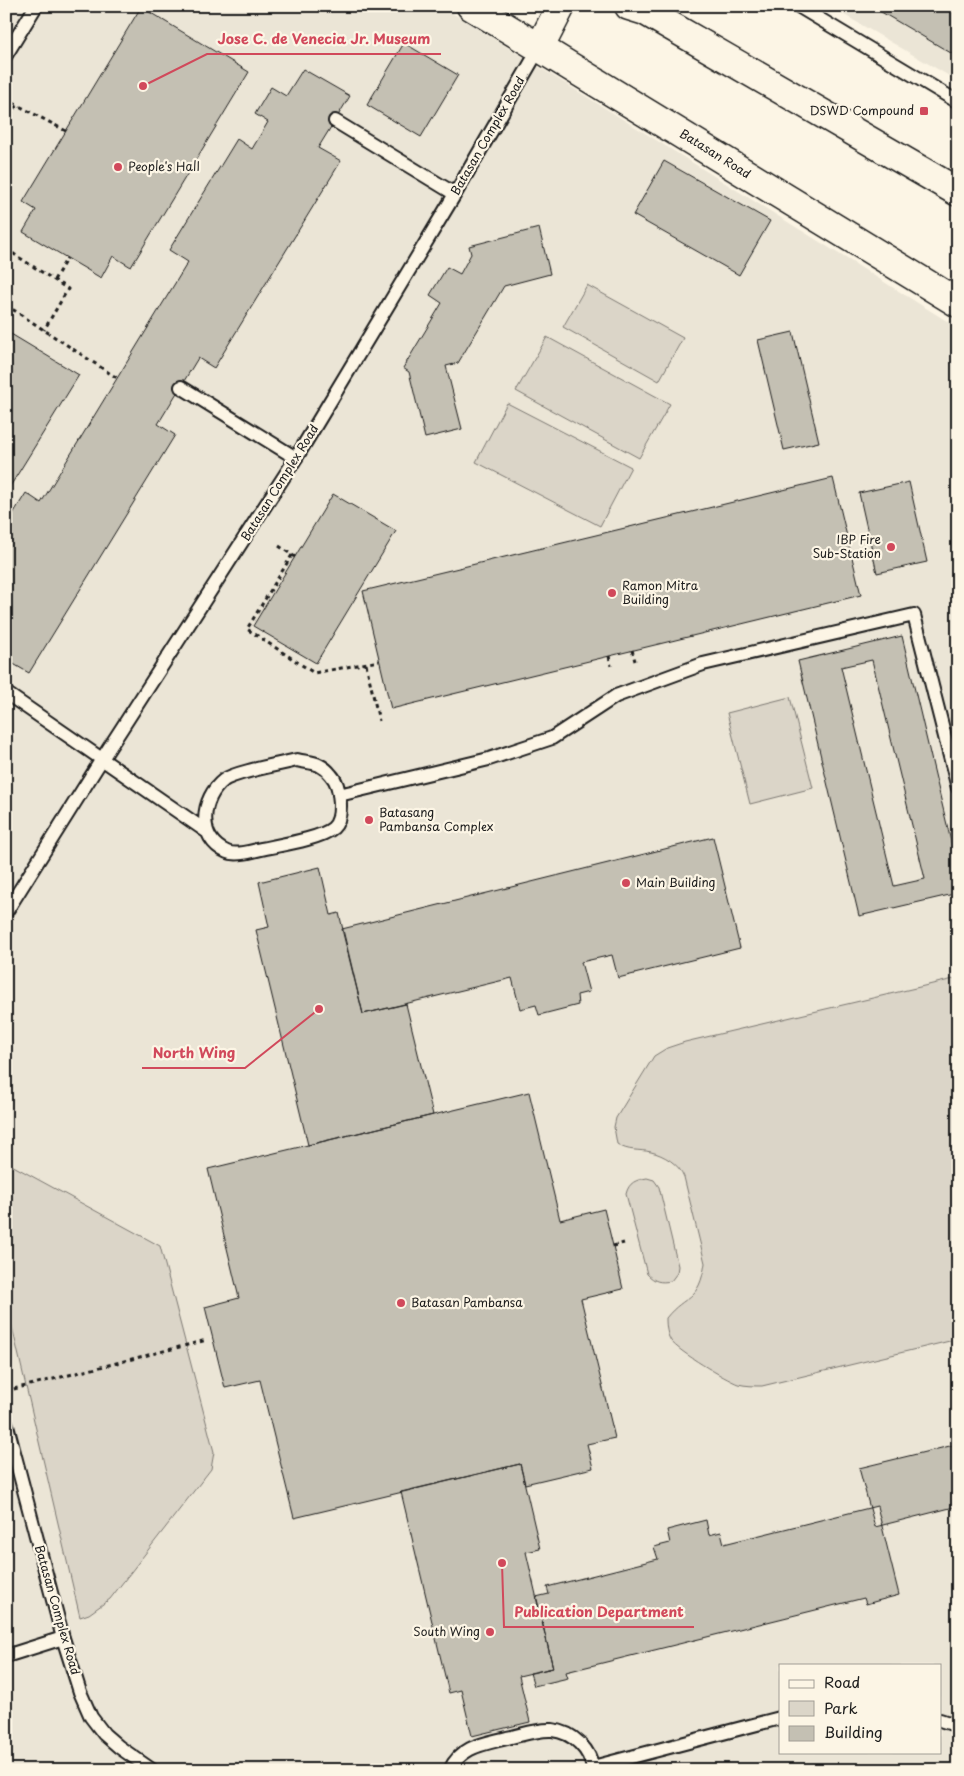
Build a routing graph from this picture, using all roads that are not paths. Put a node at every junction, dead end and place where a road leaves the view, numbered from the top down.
1 (36, 6) edge
2 (471, 6) edge
3 (561, 6) edge
4 (629, 6) edge
5 (798, 6) edge
6 (540, 47) junction
7 (6, 55) edge
8 (958, 102) edge
9 (335, 121) dead end
10 (958, 192) edge
11 (455, 194) junction
12 (958, 303) edge
13 (181, 387) dead end
14 (296, 458) junction
15 (6, 693) edge
16 (102, 759) junction
17 (958, 788) edge
18 (339, 795) junction
19 (206, 831) junction
20 (6, 912) edge
21 (6, 1422) edge
22 (63, 1638) junction
23 (6, 1656) edge
24 (779, 1718) edge
25 (942, 1721) edge
26 (958, 1726) edge
27 (593, 1768) edge
28 (152, 1770) edge
29 (450, 1770) edge

1 - 7 lane
2 - 6 main road, Batasan Road
3 - 6 main road
4 - 10 main road
5 - 8 lane
6 - 11 lane, Batasan Complex Road
6 - 12 main road, Batasan Road
9 - 11 lane
11 - 14 lane, Batasan Complex Road
13 - 14 lane
14 - 16 lane, Batasan Complex Road
15 - 16 lane
16 - 19 lane
16 - 20 lane, Batasan Complex Road
17 - 18 lane
18 - 19 lane
18 - 19 lane
21 - 22 lane, Batasan Complex Road
22 - 23 lane
22 - 28 lane, Batasan Complex Road
24 - 27 lane
25 - 26 lane
27 - 29 lane

